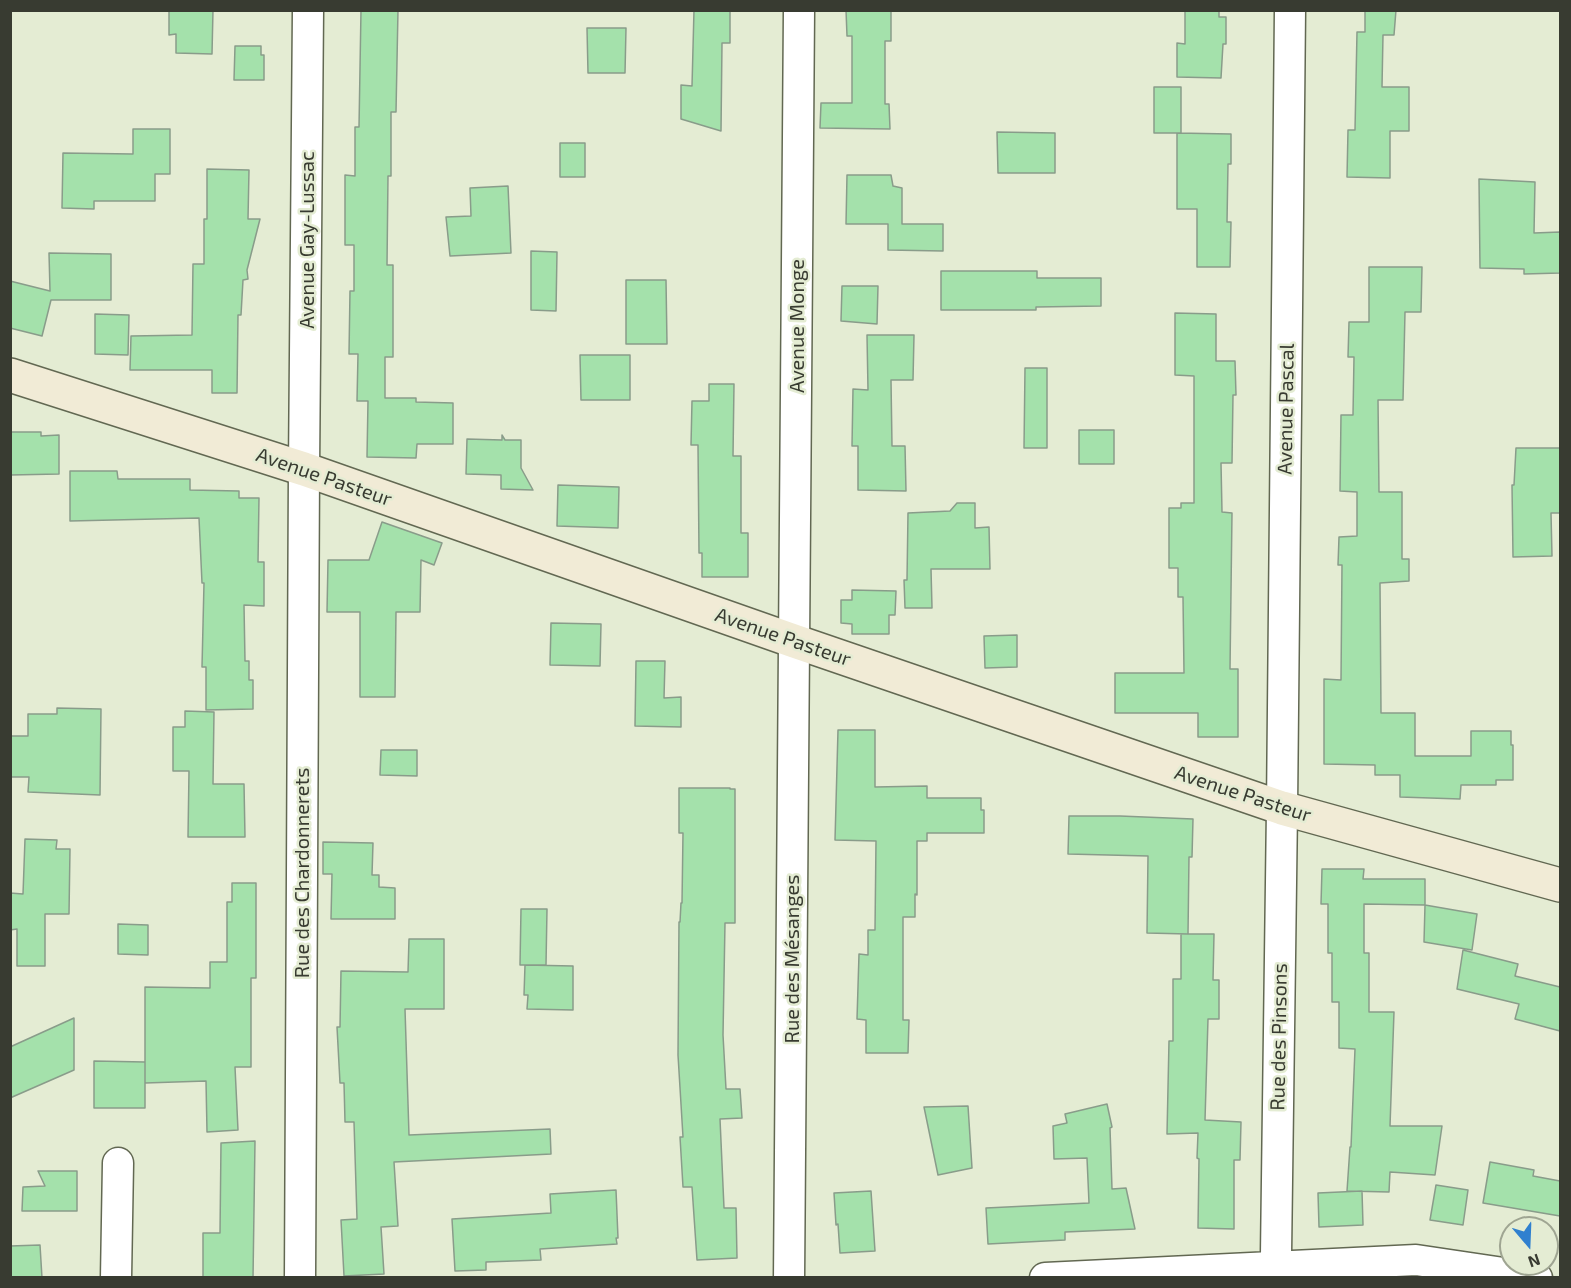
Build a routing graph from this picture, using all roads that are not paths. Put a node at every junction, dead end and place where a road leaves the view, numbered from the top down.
1 (308, 10) edge
2 (799, 10) edge
3 (1290, 10) edge
4 (10, 375) edge
5 (304, 469) junction
6 (794, 641) junction
7 (1282, 808) junction
8 (1560, 885) edge
9 (118, 1163) dead end
10 (1274, 1272) edge
11 (116, 1278) edge
12 (300, 1278) edge
13 (789, 1278) edge
14 (1045, 1278) edge
15 (1537, 1278) edge

1 - 5 street, Avenue Gay-Lussac
2 - 6 street, Avenue Monge
3 - 7 street, Avenue Pascal
4 - 5 street, Avenue Pasteur
5 - 6 street, Avenue Pasteur
5 - 12 street, Rue des Chardonnerets
6 - 7 street, Avenue Pasteur
6 - 13 street, Rue des Mésanges
7 - 8 street, Avenue Pasteur
7 - 10 street, Rue des Pinsons
9 - 11 street
10 - 14 street
10 - 15 street

